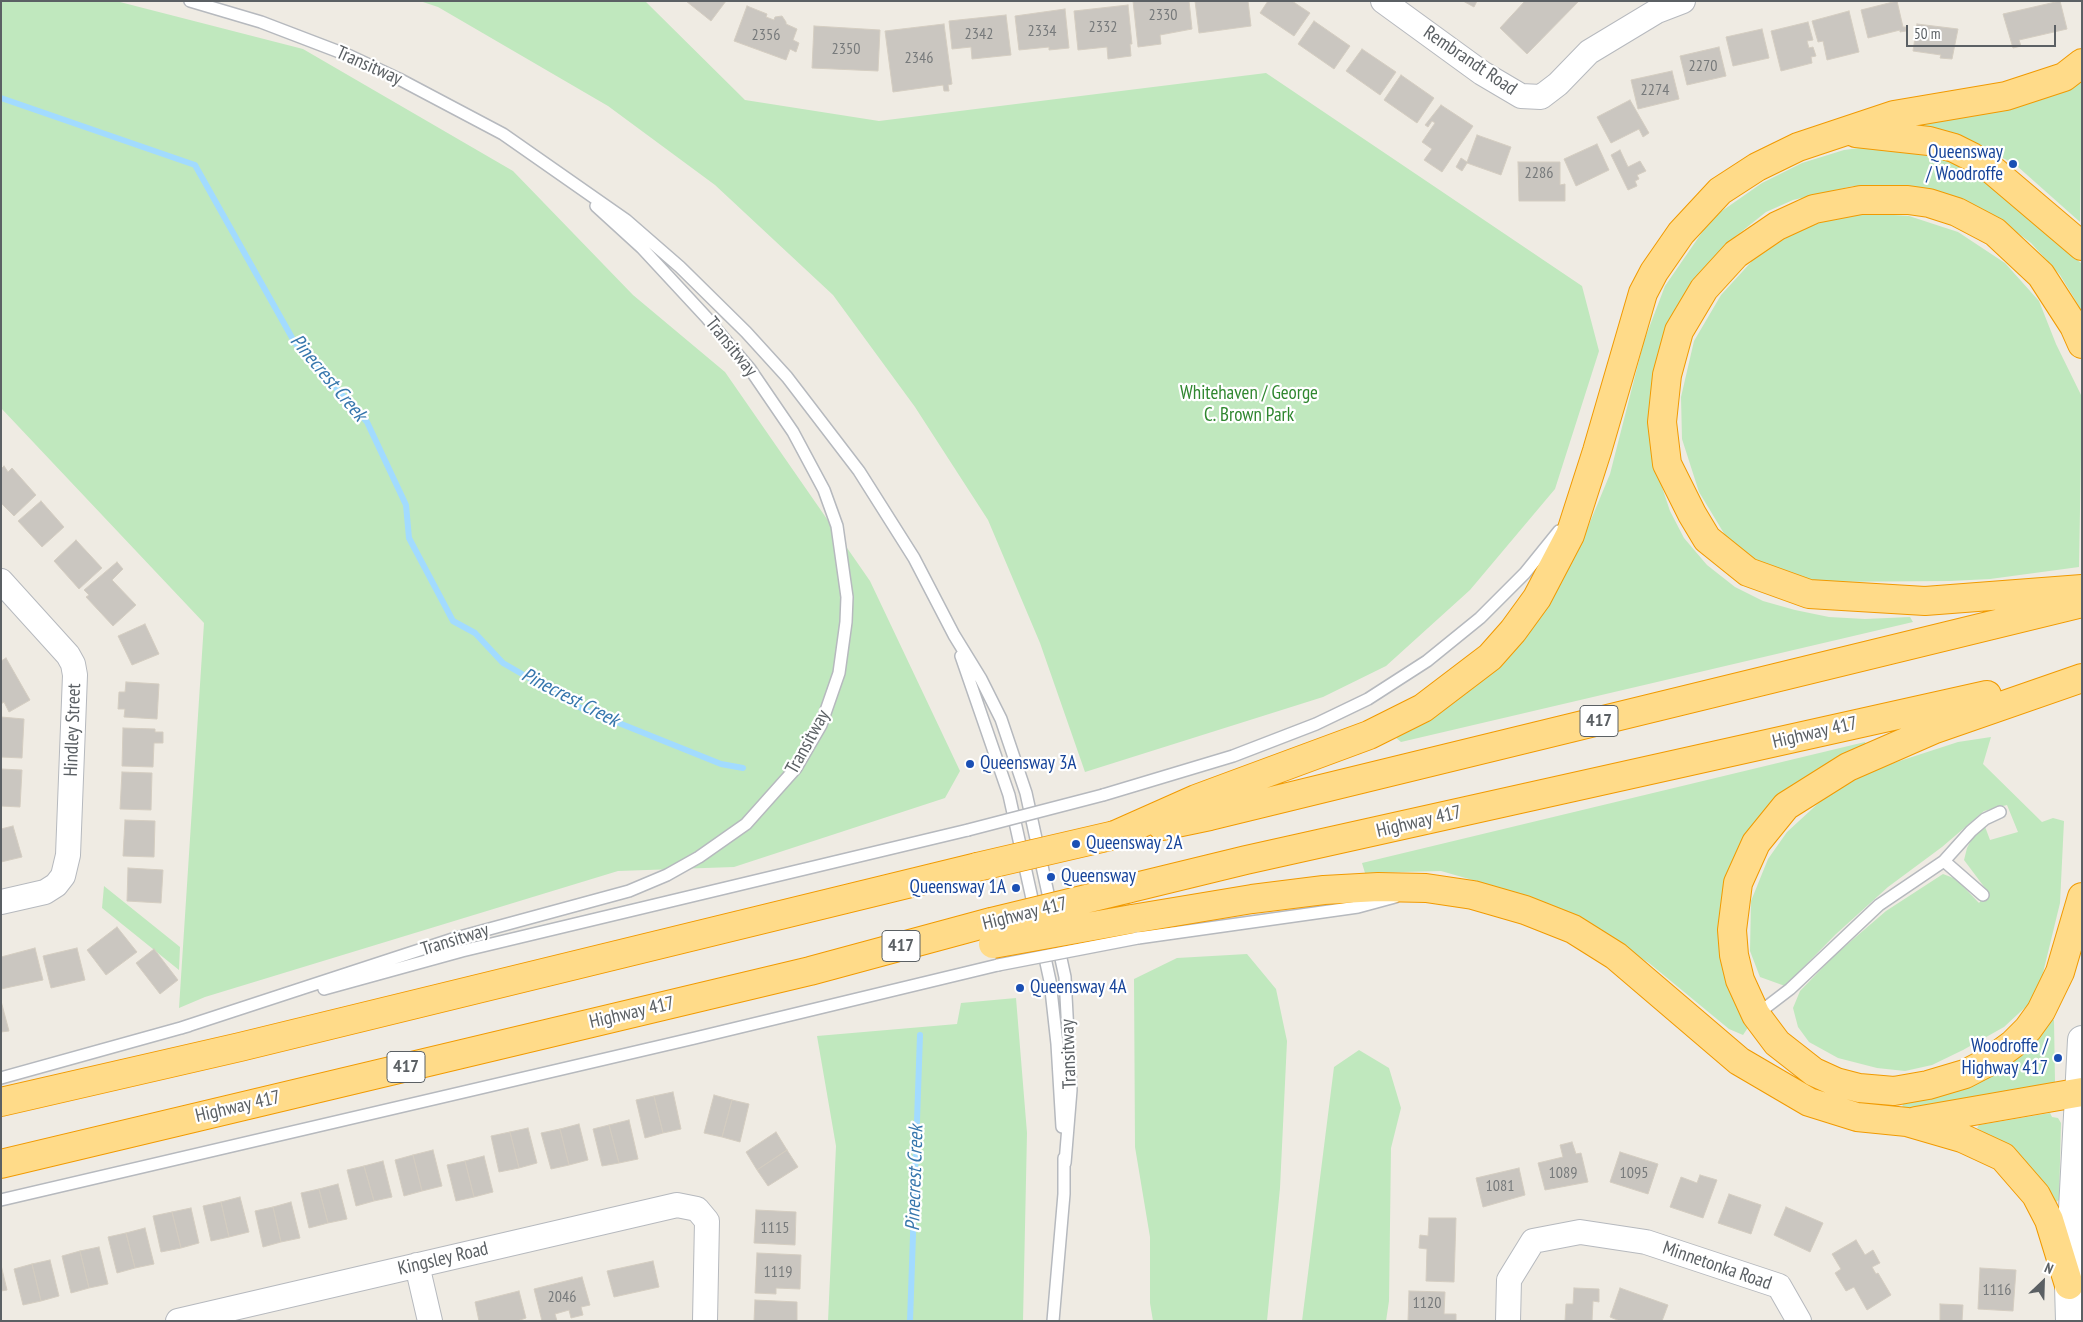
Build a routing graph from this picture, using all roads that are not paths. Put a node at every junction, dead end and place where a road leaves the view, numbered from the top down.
1 (190, 1) edge
2 (1383, 1) edge
3 (1683, 1) edge
4 (2082, 63) edge
5 (1844, 132) junction
6 (537, 156) junction
7 (2082, 246) edge
8 (2082, 344) edge
9 (1598, 451) junction
10 (1, 581) edge
11 (2082, 589) edge
12 (2082, 603) edge
13 (954, 636) junction
14 (2082, 674) edge
15 (2082, 678) edge
16 (2000, 812) dead end
17 (1115, 835) junction
18 (1944, 861) junction
19 (1983, 895) dead end
20 (2082, 897) edge
21 (1, 902) edge
22 (994, 943) junction
23 (1756, 1014) junction
24 (181, 1028) junction
25 (2082, 1040) edge
26 (1, 1078) edge
27 (2081, 1092) edge
28 (1, 1102) edge
29 (1907, 1122) junction
30 (1065, 1163) junction
31 (1, 1164) edge
32 (1, 1200) edge
33 (417, 1265) junction
34 (2069, 1285) junction
35 (192, 1319) edge
36 (430, 1321) edge
37 (705, 1321) edge
38 (1053, 1321) edge
39 (1508, 1321) edge
40 (1799, 1321) edge
41 (2070, 1321) edge

1 - 6 lane, Transitway
2 - 3 street, Rembrandt Road
4 - 5 highway
5 - 7 highway
5 - 9 highway
6 - 13 lane, Transitway
6 - 24 lane, Transitway
8 - 11 highway
9 - 17 highway
9 - 24 lane, bridge
10 - 21 street, Hindley Street
12 - 17 highway, 417
13 - 30 lane, Transitway
13 - 30 lane, Transitway
14 - 22 highway, Highway 417, bridge
15 - 23 highway
16 - 18 lane
17 - 28 highway, 417, bridge
18 - 19 lane
18 - 23 lane
20 - 23 highway
22 - 29 highway, bridge
22 - 31 highway, Highway 417 / 417
22 - 32 lane
24 - 26 lane
25 - 27 main road
27 - 29 highway
27 - 34 main road
29 - 34 highway
30 - 38 lane, Transitway
33 - 35 street, Kingsley Road
33 - 36 street
33 - 37 street, Kingsley Road
34 - 41 main road
39 - 40 street, Minnetonka Road

